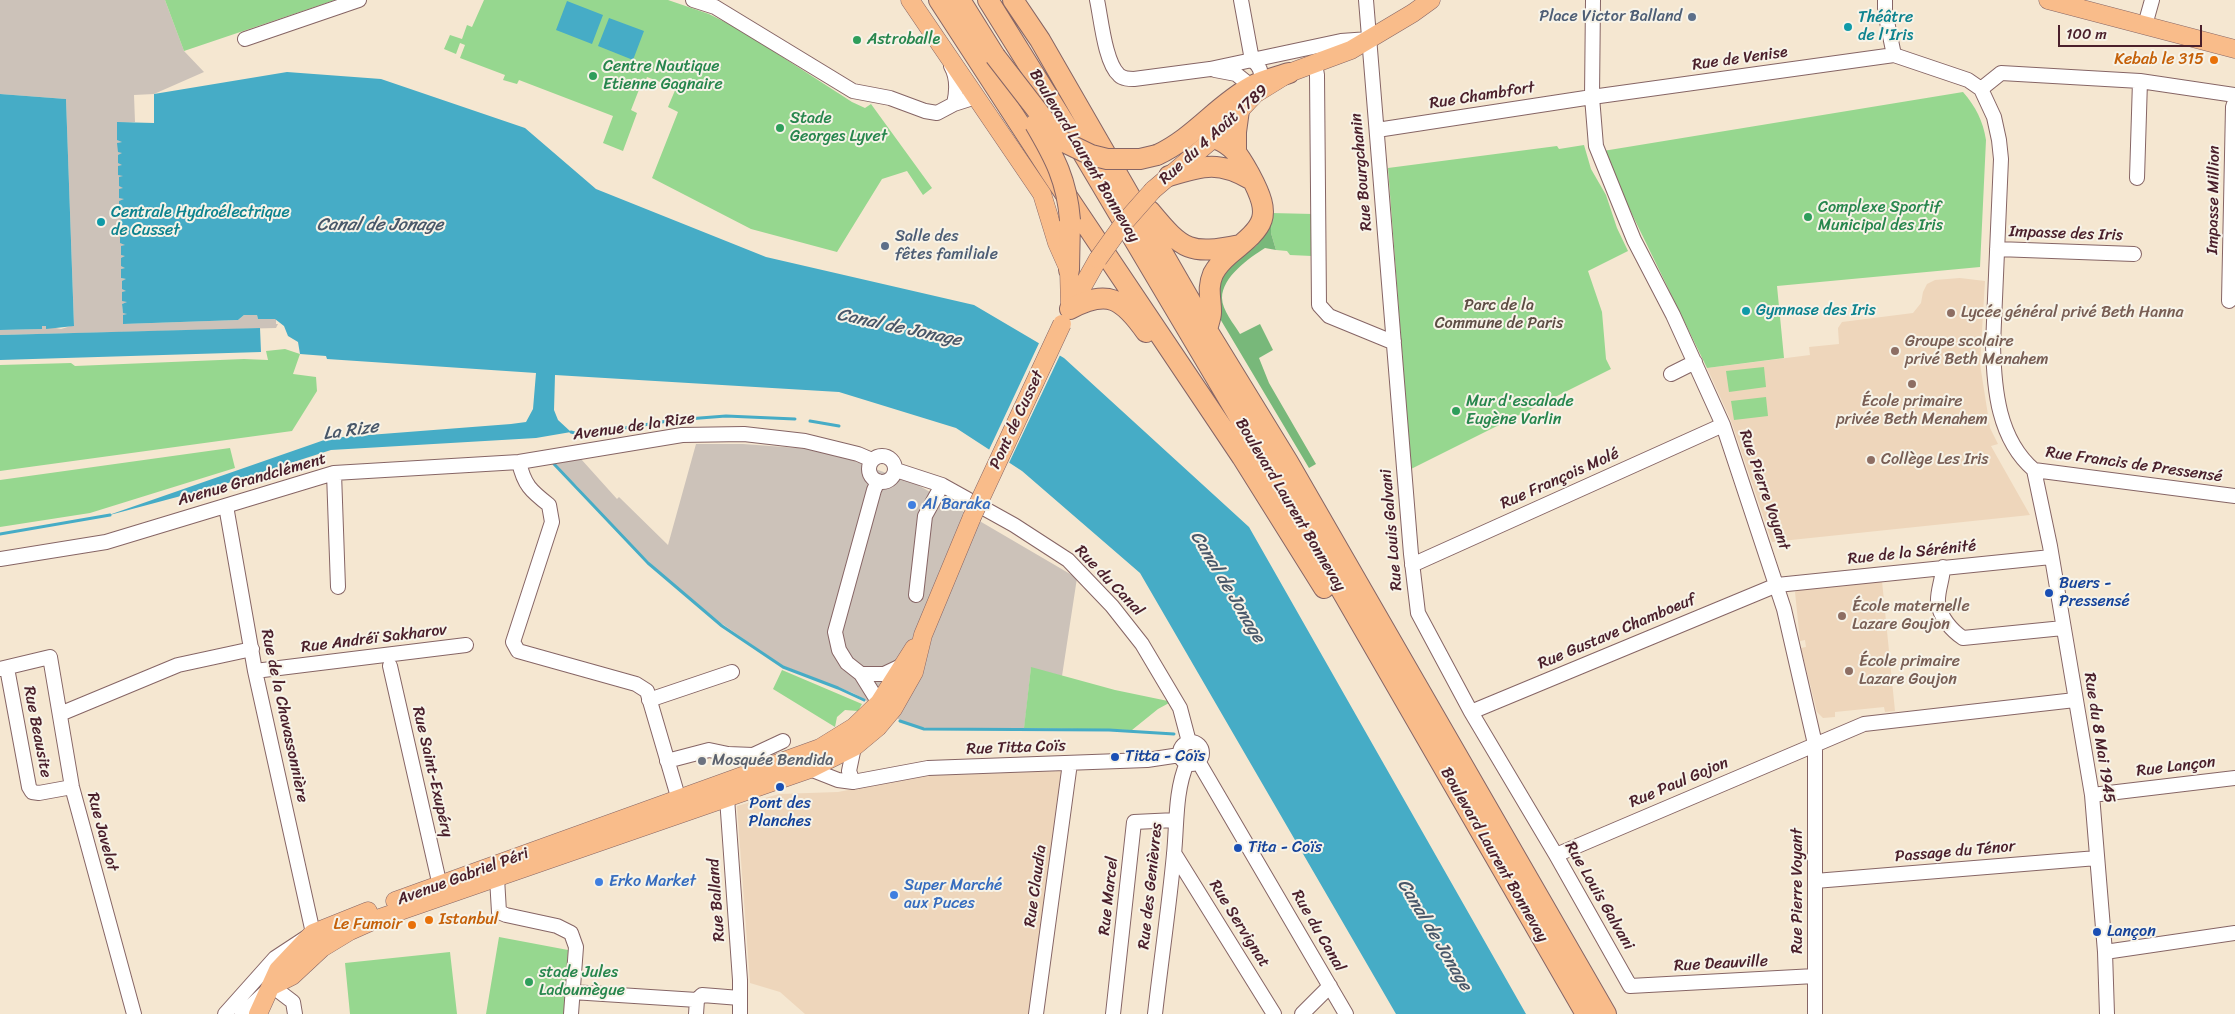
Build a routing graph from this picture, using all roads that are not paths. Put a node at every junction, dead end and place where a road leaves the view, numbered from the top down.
1 (359, 0) edge
2 (693, 0) edge
3 (910, 0) edge
4 (928, 0) edge
5 (939, 0) edge
6 (960, 0) edge
7 (988, 0) edge
8 (1013, 0) edge
9 (1098, 0) edge
10 (1241, 0) edge
11 (1366, 0) edge
12 (1431, 0) edge
13 (1593, 0) edge
14 (1885, 0) edge
15 (2048, 0) edge
16 (2152, 0) edge
17 (2146, 26) junction
18 (245, 39) dead end
19 (1369, 39) junction
20 (2235, 49) edge
21 (945, 52) junction
22 (1894, 55) junction
23 (995, 56) junction
24 (1315, 64) junction
25 (1248, 73) junction
26 (1289, 73) junction
27 (2140, 81) junction
28 (1981, 89) junction
29 (2235, 95) edge
30 (976, 97) junction
31 (1592, 97) junction
32 (2235, 100) edge
33 (954, 104) junction
34 (1239, 110) junction
35 (1377, 130) junction
36 (1214, 138) junction
37 (1236, 150) junction
38 (1169, 176) junction
39 (2137, 178) dead end
40 (1252, 180) junction
41 (1129, 194) junction
42 (1078, 223) junction
43 (1242, 244) junction
44 (1997, 249) junction
45 (2134, 254) dead end
46 (1069, 270) junction
47 (2229, 300) dead end
48 (1066, 316) junction
49 (1207, 330) junction
50 (1394, 341) junction
51 (1695, 362) junction
52 (1671, 374) dead end
53 (1723, 425) junction
54 (1242, 457) junction
55 (872, 460) junction
56 (519, 462) junction
57 (896, 470) junction
58 (2034, 470) junction
59 (334, 473) junction
60 (878, 481) junction
61 (942, 485) junction
62 (2235, 496) edge
63 (226, 506) junction
64 (2051, 557) junction
65 (0, 559) edge
66 (1412, 565) junction
67 (1943, 567) junction
68 (1777, 585) junction
69 (338, 587) dead end
70 (916, 595) dead end
71 (2063, 628) junction
72 (923, 635) junction
73 (466, 645) dead end
74 (252, 648) junction
75 (903, 665) junction
76 (390, 666) dead end
77 (4, 668) edge
78 (255, 671) junction
79 (732, 672) dead end
80 (861, 674) junction
81 (1396, 685) junction
82 (650, 700) junction
83 (2075, 700) junction
84 (881, 708) junction
85 (1471, 712) junction
86 (60, 714) junction
87 (783, 742) dead end
88 (1190, 742) junction
89 (1815, 744) junction
90 (854, 747) junction
91 (1188, 759) junction
92 (668, 761) junction
93 (1070, 763) junction
94 (810, 769) junction
95 (2235, 778) edge
96 (853, 782) junction
97 (72, 787) junction
98 (724, 791) junction
99 (2092, 795) junction
100 (679, 800) junction
101 (1176, 820) junction
102 (627, 833) junction
103 (1174, 853) junction
104 (1556, 855) junction
105 (2097, 858) junction
106 (497, 878) junction
107 (1815, 881) junction
108 (440, 886) junction
109 (313, 933) junction
110 (2235, 933) edge
111 (2105, 952) junction
112 (1815, 976) junction
113 (272, 986) junction
114 (1330, 986) junction
115 (1630, 986) joint
116 (572, 992) junction
117 (740, 998) junction
118 (696, 1007) edge
119 (134, 1014) edge
120 (225, 1014) edge
121 (242, 1014) edge
122 (258, 1014) edge
123 (295, 1014) edge
124 (571, 1014) edge
125 (740, 1014) edge
126 (1036, 1014) edge
127 (1113, 1014) edge
128 (1155, 1014) edge
129 (1274, 1014) edge
130 (1302, 1014) edge
131 (1346, 1014) edge
132 (1586, 1014) edge
133 (1606, 1014) edge
134 (1815, 1014) edge
135 (2107, 1014) edge

1 - 18 street
2 - 33 street
3 - 21 main road
4 - 42 highway
5 - 42 highway
6 - 23 highway
7 - 81 highway, Boulevard Laurent Bonnevay
8 - 41 highway, Boulevard Laurent Bonnevay
9 - 25 street
10 - 25 street
11 - 19 street, Rue Bourgchanin
12 - 19 main road, Rue du 4 Août 1789
13 - 31 street, Rue Pierre Voyant
14 - 22 street
15 - 17 main road
16 - 17 street
17 - 20 main road
19 - 24 main road, Rue du 4 Août 1789
19 - 25 street
19 - 35 street, Rue Bourgchanin
21 - 30 main road
21 - 33 street
22 - 28 street
22 - 31 street, Rue de Venise
23 - 25 highway, bridge
23 - 42 highway, bridge
24 - 26 main road, Rue du 4 Août 1789
24 - 50 street
25 - 26 highway
26 - 34 main road, Rue du 4 Août 1789
27 - 28 street
27 - 29 street
27 - 39 street
28 - 44 street, Rue Francis de Pressensé
30 - 33 street
30 - 46 main road
31 - 35 street, Rue Chambfort
31 - 51 street, Rue Pierre Voyant
32 - 47 street, Impasse Million
34 - 36 main road, Rue du 4 Août 1789
34 - 37 highway
35 - 50 street, Rue Bourgchanin
36 - 37 highway
36 - 38 main road, Rue du 4 Août 1789
37 - 40 highway
38 - 40 highway
38 - 48 main road, Rue du 4 Août 1789, bridge
40 - 43 highway
41 - 43 highway
41 - 49 highway, Boulevard Laurent Bonnevay
42 - 46 highway
42 - 54 highway
43 - 49 highway
44 - 45 street, Impasse des Iris
44 - 58 street, Rue Francis de Pressensé
46 - 48 main road
48 - 54 highway
48 - 72 main road, Pont de Cusset, bridge
49 - 133 highway, Boulevard Laurent Bonnevay
50 - 66 street, Rue Louis Galvani
51 - 52 street
51 - 53 street, Rue Pierre Voyant
53 - 66 street, Rue François Molé
53 - 68 street, Rue Pierre Voyant
54 - 81 highway
55 - 56 street, Avenue de la Rize
55 - 57 street
55 - 60 street
56 - 59 street, Avenue Grandclément
56 - 82 street
57 - 60 street
57 - 61 street, Rue du Canal
58 - 62 street, Rue Francis de Pressensé
58 - 64 street, Rue du 8 Mai 1945
59 - 63 street, Avenue Grandclément
59 - 69 street
60 - 80 street
61 - 70 street
61 - 88 street, Rue du Canal
63 - 65 street, Avenue Grandclément
63 - 74 street, Rue de la Chavassonnière
64 - 67 street, Rue de la Sérénité
64 - 71 street, Rue du 8 Mai 1945
66 - 85 street, Rue Louis Galvani
67 - 68 street, Rue de la Sérénité
67 - 71 street
68 - 85 street, Rue Gustave Chamboeuf
68 - 89 street, Rue Pierre Voyant
71 - 83 street, Rue du 8 Mai 1945
72 - 75 main road
72 - 84 main road
73 - 78 street, Rue Andréï Sakharov
74 - 78 street, Rue de la Chavassonnière
74 - 86 street
75 - 80 street
75 - 84 main road
76 - 108 street, Rue Saint-Exupéry
77 - 86 street, Rue Javelot
77 - 97 street, Rue Beausite
78 - 109 street, Rue de la Chavassonnière
79 - 82 street
80 - 84 street
81 - 132 highway, Boulevard Laurent Bonnevay
82 - 92 street
83 - 89 street, Rue Paul Gojon
83 - 99 street, Rue du 8 Mai 1945
84 - 90 main road, Avenue Gabriel Péri
84 - 98 main road, Avenue Gabriel Péri
85 - 104 street, Rue Louis Galvani
86 - 97 street, Rue Javelot
87 - 92 street
88 - 91 street
88 - 91 street, Rue du Canal
89 - 104 street, Rue Paul Gojon
89 - 107 street, Rue Pierre Voyant
90 - 94 main road, Avenue Gabriel Péri
90 - 96 street
91 - 93 street, Rue Titta Coïs
91 - 101 street, Rue des Genièvres
91 - 114 street, Rue du Canal
92 - 100 street
93 - 96 street, Rue Titta Coïs
93 - 126 street, Rue Claudia
94 - 96 street, Rue Titta Coïs
94 - 98 main road, Avenue Gabriel Péri
95 - 99 street, Rue Lançon
97 - 119 street, Rue Javelot
98 - 100 main road, Avenue Gabriel Péri
98 - 102 main road, Avenue Gabriel Péri
98 - 117 street, Rue Balland
99 - 105 street, Rue du 8 Mai 1945
100 - 102 main road, Avenue Gabriel Péri
100 - 108 main road, Avenue Gabriel Péri
101 - 103 street, Rue des Genièvres
101 - 127 street, Rue Marcel
102 - 106 main road, Avenue Gabriel Péri
103 - 128 street, Rue des Genièvres
103 - 129 street, Rue Servignat
104 - 115 street, Rue Louis Galvani
105 - 107 street, Passage du Ténor
105 - 111 street, Rue du 8 Mai 1945
106 - 113 main road, Avenue Gabriel Péri
106 - 116 street
107 - 112 street, Rue Pierre Voyant
108 - 109 main road, Avenue Gabriel Péri
109 - 113 main road, Avenue Gabriel Péri
109 - 120 street
110 - 111 street
111 - 135 street, Rue du 8 Mai 1945
112 - 115 street, Rue Deauville
112 - 134 street, Rue Pierre Voyant
113 - 121 street
113 - 122 main road, Avenue Gabriel Péri
113 - 123 street
114 - 130 street
114 - 131 street, Rue du Canal
116 - 118 street
116 - 124 street
117 - 118 street
117 - 125 street, Rue Balland

